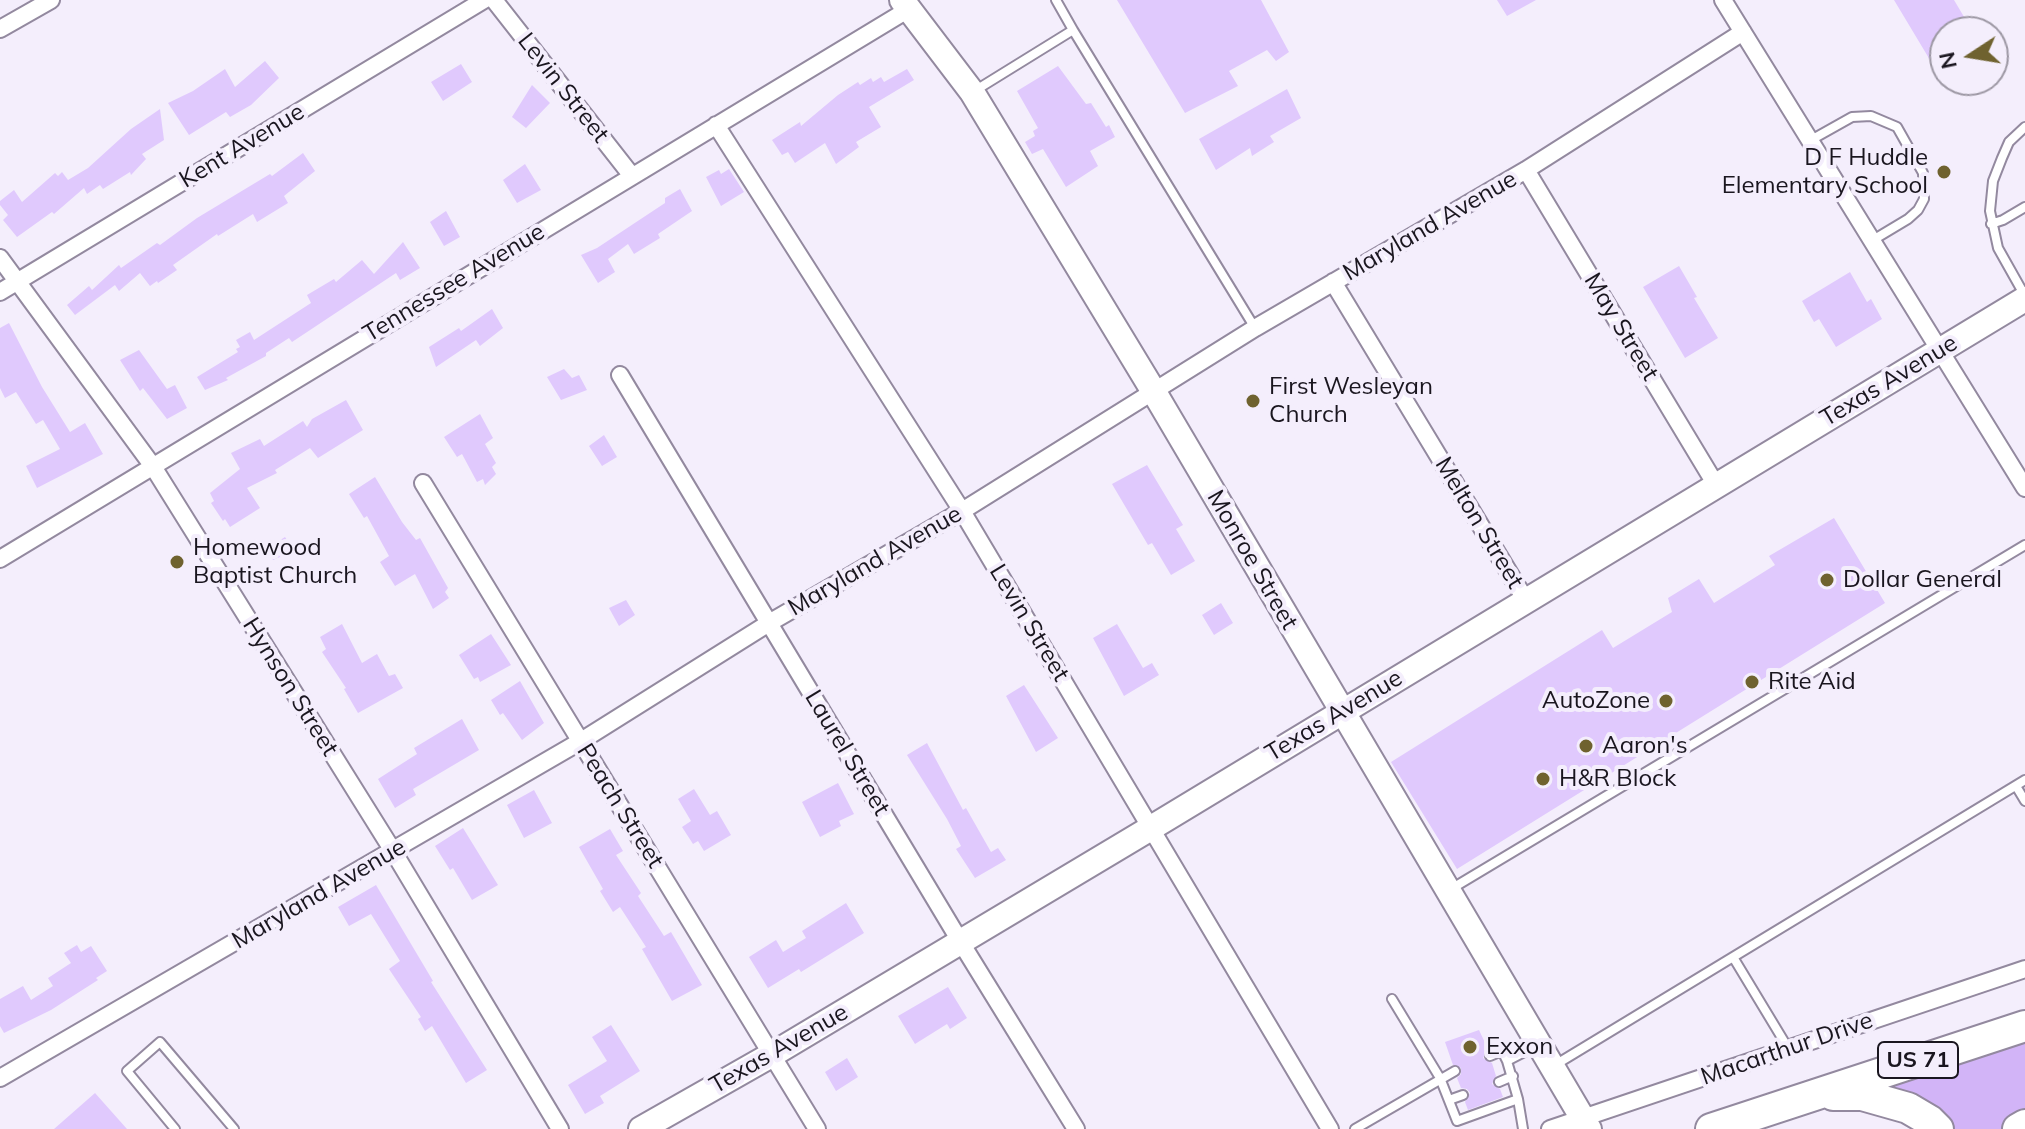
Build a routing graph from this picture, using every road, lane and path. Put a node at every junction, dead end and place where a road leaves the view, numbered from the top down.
1 (51, 0) edge
2 (484, 0) edge
3 (494, 0) edge
4 (1056, 0) edge
5 (1723, 0) edge
6 (906, 4) edge
7 (0, 29) edge
8 (1073, 30) junction
9 (1743, 32) junction
10 (972, 92) junction
11 (716, 125) junction
12 (2025, 127) edge
13 (1811, 140) junction
14 (1526, 170) junction
15 (632, 176) junction
16 (2025, 207) edge
17 (1991, 224) junction
18 (1873, 240) junction
19 (0, 258) edge
20 (16, 282) junction
21 (1333, 282) junction
22 (0, 292) edge
23 (2025, 297) edge
24 (1255, 328) junction
25 (1941, 349) junction
26 (620, 375) dead end
27 (1154, 392) junction
28 (152, 465) junction
29 (423, 483) dead end
30 (1716, 485) junction
31 (2025, 488) edge
32 (962, 511) junction
33 (2025, 545) edge
34 (0, 559) edge
35 (1525, 599) junction
36 (769, 623) junction
37 (1340, 712) junction
38 (581, 741) junction
39 (2025, 780) edge
40 (2016, 786) junction
41 (2025, 801) edge
42 (1151, 828) junction
43 (393, 851) junction
44 (1447, 891) junction
45 (960, 941) junction
46 (1733, 957) junction
47 (2025, 969) edge
48 (1392, 999) dead end
49 (2025, 1026) edge
50 (1538, 1045) junction
51 (1788, 1048) junction
52 (773, 1054) junction
53 (1490, 1056) dead end
54 (1507, 1061) junction
55 (1551, 1067) junction
56 (1455, 1071) dead end
57 (1513, 1076) junction
58 (0, 1078) edge
59 (1440, 1078) junction
60 (1499, 1082) dead end
61 (1463, 1095) dead end
62 (1810, 1095) junction
63 (1518, 1099) junction
64 (1449, 1100) junction
65 (1585, 1123) edge
66 (1459, 1125) edge
67 (2025, 1125) edge
68 (175, 1129) edge
69 (234, 1129) edge
70 (560, 1129) edge
71 (641, 1129) edge
72 (817, 1129) edge
73 (1076, 1129) edge
74 (1330, 1129) edge
75 (1355, 1129) edge
76 (1523, 1129) edge
77 (1550, 1129) edge
78 (1711, 1129) edge
79 (1938, 1129) edge
80 (2018, 1129) edge

1 - 7 street
2 - 20 street, Kent Avenue
3 - 15 street, Levin Street
4 - 8 lane
5 - 9 street
6 - 10 street, Monroe Street
6 - 11 street, Tennessee Avenue
8 - 10 lane
8 - 24 lane
9 - 13 street
9 - 14 street, Maryland Avenue
10 - 27 street, Monroe Street
11 - 15 street, Tennessee Avenue
11 - 32 street, Levin Street
12 - 17 lane
13 - 18 street
13 - 18 lane
14 - 21 street, Maryland Avenue
14 - 30 street, May Street
15 - 28 street, Tennessee Avenue
16 - 17 lane
17 - 23 lane
18 - 25 street
19 - 20 street, Hynson Street
20 - 22 street, Kent Avenue
20 - 28 street, Hynson Street
21 - 24 street, Maryland Avenue
21 - 35 street, Melton Street
23 - 25 street, Texas Avenue
24 - 27 street, Maryland Avenue
25 - 30 street, Texas Avenue
25 - 31 street
26 - 36 street, Laurel Street
27 - 32 street, Maryland Avenue
27 - 37 street, Monroe Street
28 - 34 street, Tennessee Avenue
28 - 43 street, Hynson Street
29 - 38 street, Peach Street
30 - 35 street, Texas Avenue
32 - 36 street, Maryland Avenue
32 - 42 street, Levin Street
33 - 44 lane
35 - 37 street, Texas Avenue
36 - 38 street, Maryland Avenue
36 - 45 street, Laurel Street
37 - 42 street, Texas Avenue
37 - 44 street, Monroe Street
38 - 43 street, Maryland Avenue
38 - 52 street, Peach Street
39 - 40 lane
40 - 41 lane
40 - 46 lane
42 - 45 street, Texas Avenue
42 - 74 street, Levin Street
43 - 58 street, Maryland Avenue
43 - 70 street, Hynson Street
44 - 50 street, Monroe Street
45 - 52 street, Texas Avenue
45 - 73 street, Laurel Street
46 - 51 lane
46 - 55 lane
47 - 51 street, Macarthur Drive
48 - 59 lane
49 - 62 highway, US 71
50 - 54 lane
50 - 55 street, Monroe Street
51 - 65 street, Macarthur Drive
52 - 71 street, Texas Avenue
52 - 72 street, Peach Street
53 - 54 lane
54 - 57 lane
55 - 65 street, Monroe Street
56 - 59 lane
57 - 60 lane
57 - 63 lane
59 - 64 lane
59 - 75 lane
61 - 64 lane
62 - 78 highway, US 71
62 - 79 highway
63 - 66 lane
63 - 76 lane
64 - 66 lane
65 - 77 street, Macarthur Drive
67 - 80 highway
68 - 69 lane

